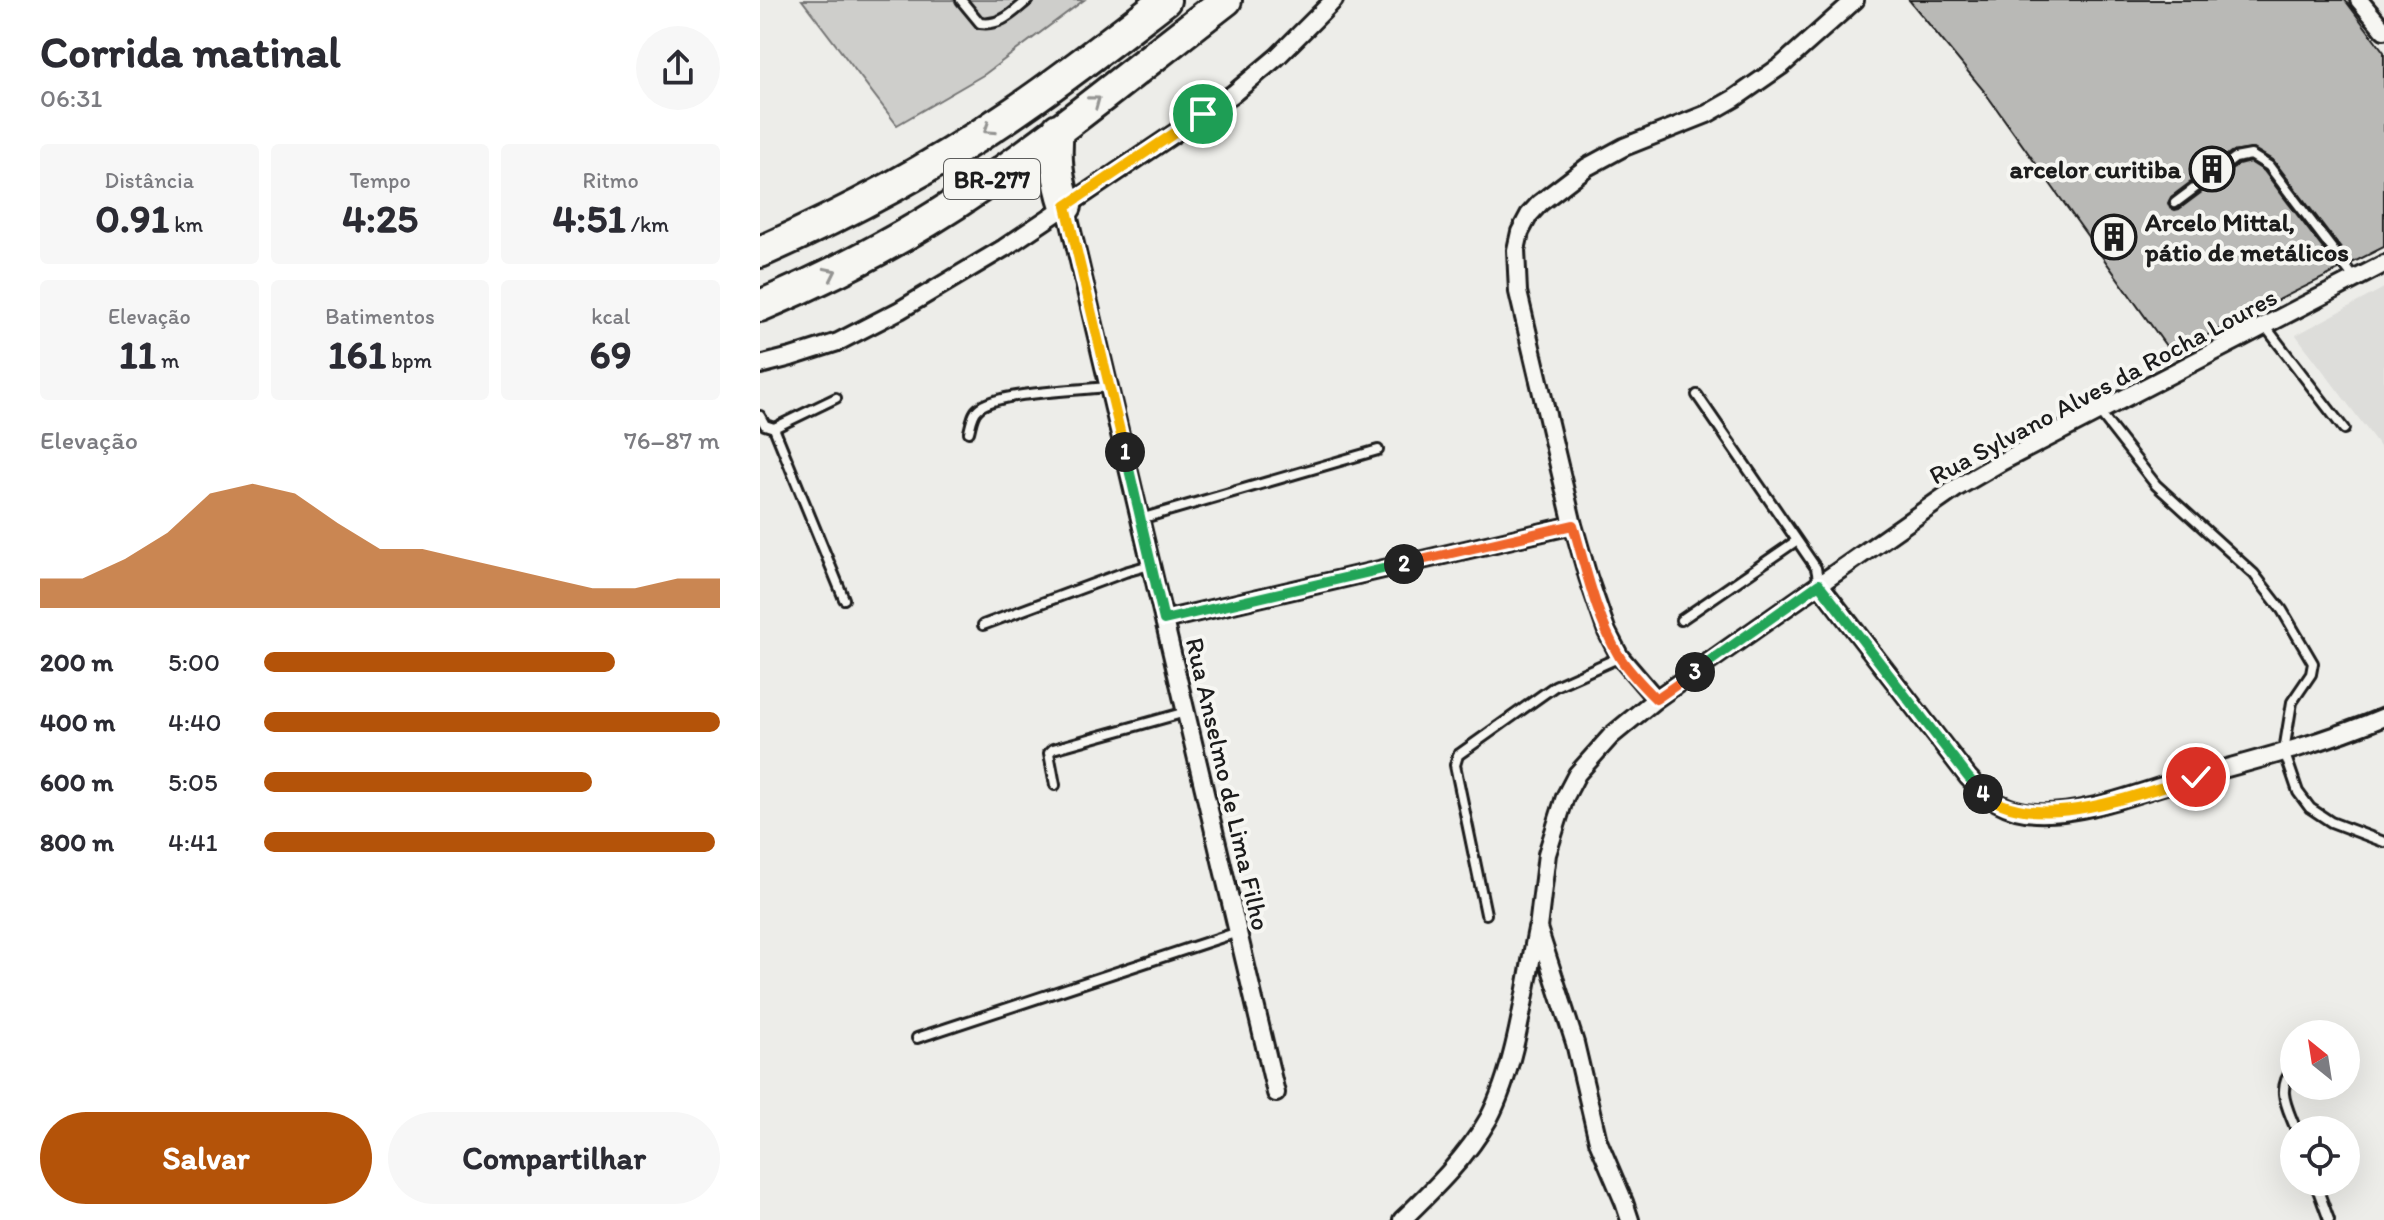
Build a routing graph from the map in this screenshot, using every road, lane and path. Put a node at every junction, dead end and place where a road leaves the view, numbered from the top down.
1 (961, 0) edge
2 (1028, 0) edge
3 (1165, 0) edge
4 (1228, 0) edge
5 (1334, 0) edge
6 (1855, 0) edge
7 (2359, 0) edge
8 (2384, 30) edge
9 (1058, 129) junction
10 (2175, 203) dead end
11 (1066, 206) junction
12 (760, 252) edge
13 (2384, 264) edge
14 (2355, 279) junction
15 (760, 306) edge
16 (2265, 326) junction
17 (760, 365) edge
18 (1109, 387) junction
19 (1697, 395) dead end
20 (836, 398) dead end
21 (2099, 412) junction
22 (760, 416) edge
23 (774, 428) junction
24 (2344, 429) dead end
25 (969, 432) dead end
26 (1378, 450) dead end
27 (1140, 519) junction
28 (1573, 525) junction
29 (1796, 541) junction
30 (1151, 564) junction
31 (1819, 584) junction
32 (844, 599) dead end
33 (1164, 620) junction
34 (1681, 620) dead end
35 (983, 625) dead end
36 (1620, 657) junction
37 (1656, 699) junction
38 (1186, 712) junction
39 (2384, 717) edge
40 (2284, 751) junction
41 (1055, 785) dead end
42 (2384, 842) edge
43 (1486, 914) dead end
44 (1538, 928) junction
45 (1238, 932) junction
46 (917, 1038) dead end
47 (1276, 1093) dead end
48 (2320, 1196) edge
49 (1402, 1220) edge
50 (1630, 1220) edge
51 (2329, 1220) edge

1 - 2 lane
3 -> 12 highway, BR-277
9 -> 4 highway, BR-277
5 - 11 street
6 - 28 street
7 - 8 street
9 - 11 highway
15 -> 9 highway, BR-277
10 - 14 lane
11 - 17 street
11 - 18 street, Rua Anselmo de Lima Filho
13 - 14 street, Rua Sylvano Alves da Rocha Loures
14 - 16 street, Rua Sylvano Alves da Rocha Loures
16 - 21 street, Rua Sylvano Alves da Rocha Loures
16 - 24 lane
18 - 25 lane
18 - 27 street, Rua Anselmo de Lima Filho
19 - 29 lane
20 - 23 lane
21 - 31 street, Rua Sylvano Alves da Rocha Loures
21 - 40 lane
22 - 23 lane
23 - 32 lane
26 - 27 lane
27 - 30 street, Rua Anselmo de Lima Filho
28 - 33 street
28 - 36 street
29 - 31 lane
29 - 34 lane
30 - 33 street, Rua Anselmo de Lima Filho
30 - 35 lane
31 - 37 street, Rua Sylvano Alves da Rocha Loures
31 - 40 street
33 - 38 street, Rua Anselmo de Lima Filho
36 - 37 street
36 - 43 lane
37 - 44 street, Rua Sylvano Alves da Rocha Loures
38 - 41 lane
38 - 45 street, Rua Anselmo de Lima Filho
39 - 40 street
40 - 42 lane
44 - 49 street
44 - 50 street, Rua Sylvano Alves da Rocha Loures
45 - 46 lane
45 - 47 street, Rua Anselmo de Lima Filho
48 - 51 lane

